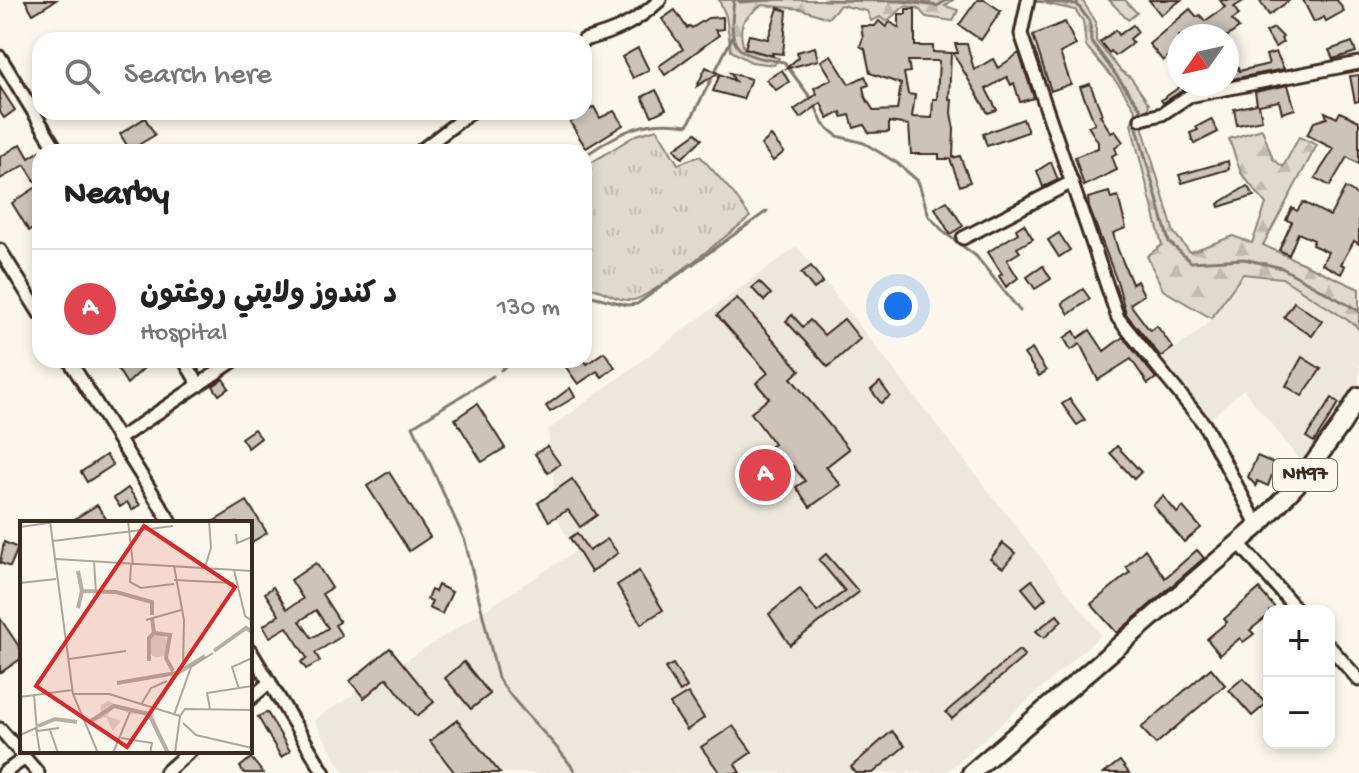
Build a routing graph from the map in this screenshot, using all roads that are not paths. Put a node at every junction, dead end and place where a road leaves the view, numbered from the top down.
1 (660, 0) edge
2 (1028, 0) edge
3 (592, 38) edge
4 (0, 57) edge
5 (1359, 63) edge
6 (32, 109) edge
7 (1141, 119) dead end
8 (38, 120) edge
9 (461, 120) edge
10 (53, 144) edge
11 (429, 144) edge
12 (1072, 182) junction
13 (963, 238) dead end
14 (1, 253) edge
15 (32, 301) edge
16 (74, 368) edge
17 (189, 368) edge
18 (223, 368) edge
19 (199, 385) junction
20 (1359, 396) edge
21 (119, 439) junction
22 (170, 521) edge
23 (1258, 526) junction
24 (1239, 543) junction
25 (1293, 605) edge
26 (252, 653) edge
27 (1335, 653) edge
28 (1359, 680) edge
29 (270, 682) junction
30 (252, 697) edge
31 (0, 729) edge
32 (20, 752) edge
33 (21, 753) edge
34 (188, 753) edge
35 (25, 758) junction
36 (4, 773) edge
37 (38, 773) edge
38 (165, 773) edge
39 (324, 773) edge
40 (971, 773) edge

1 - 3 street
2 - 12 street
4 - 6 street
5 - 7 street
8 - 10 street
9 - 11 street
12 - 13 street
12 - 23 street
14 - 15 street
16 - 21 street
17 - 19 street
18 - 19 street
19 - 21 street
20 - 23 highway, NH97
21 - 22 street
23 - 24 highway, NH97
24 - 25 street
24 - 40 highway
26 - 29 street
27 - 28 street
29 - 30 street
29 - 39 street
31 - 32 street
33 - 35 street
34 - 38 street
35 - 36 street
35 - 37 street

